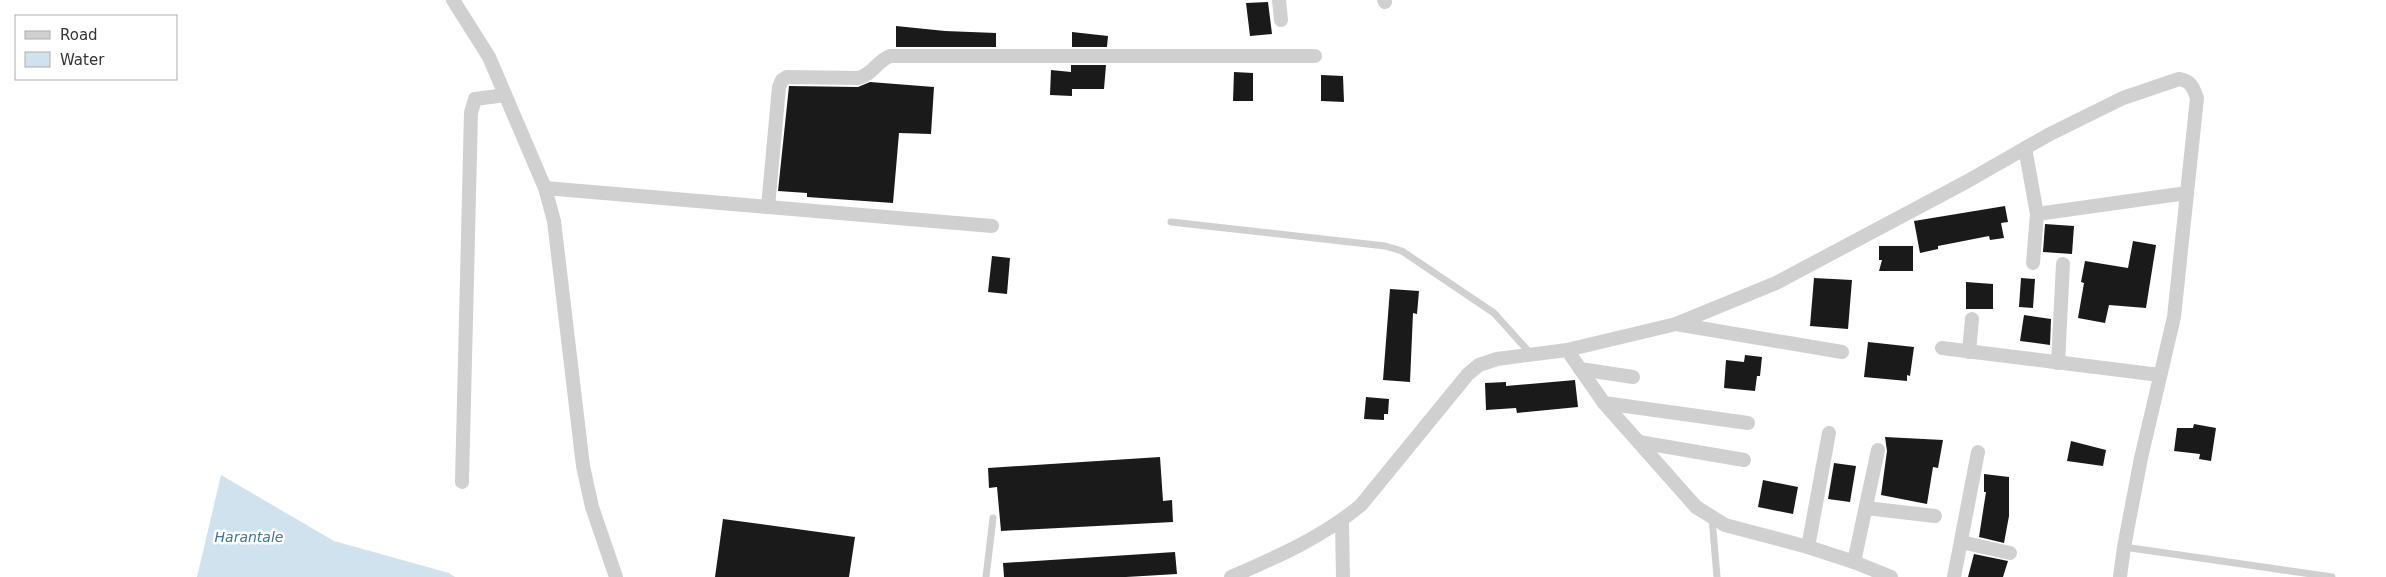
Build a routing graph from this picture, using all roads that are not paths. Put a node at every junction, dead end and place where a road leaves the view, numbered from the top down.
1 (453, 0) edge
2 (1279, 0) edge
3 (1281, 20) dead end
4 (1316, 56) dead end
5 (505, 95) junction
6 (2025, 148) junction
7 (545, 188) junction
8 (2187, 193) junction
9 (768, 207) junction
10 (2038, 214) junction
11 (1171, 222) dead end
12 (992, 226) dead end
13 (2033, 263) dead end
14 (2063, 264) dead end
15 (1972, 319) dead end
16 (1676, 324) junction
17 (1942, 348) dead end
18 (1567, 350) junction
19 (1842, 352) dead end
20 (1969, 352) junction
21 (1531, 354) junction
22 (2058, 363) junction
23 (1580, 369) junction
24 (2160, 375) junction
25 (1633, 377) dead end
26 (1604, 403) junction
27 (1748, 423) dead end
28 (1829, 433) dead end
29 (1639, 442) junction
30 (1878, 450) dead end
31 (1978, 452) dead end
32 (1744, 460) dead end
33 (462, 482) dead end
34 (1866, 508) junction
35 (1935, 516) dead end
36 (993, 518) dead end
37 (1712, 518) junction
38 (1342, 521) junction
39 (1961, 542) junction
40 (1808, 547) junction
41 (2124, 548) junction
42 (2010, 552) dead end
43 (1854, 562) junction
44 (1888, 576) edge
45 (616, 577) edge
46 (986, 577) edge
47 (1231, 577) edge
48 (1343, 577) edge
49 (1717, 577) edge
50 (1954, 577) edge
51 (2120, 577) edge
52 (2332, 577) edge

1 - 5 street
2 - 3 street
4 - 9 street
5 - 7 street
5 - 33 street
6 - 8 street
6 - 10 street
6 - 16 street
7 - 9 street
7 - 45 street
8 - 10 street
8 - 24 street
9 - 12 street
10 - 13 street
11 - 21 lane
14 - 22 street
15 - 20 street
16 - 18 street
16 - 19 street
17 - 20 street
18 - 21 street
18 - 23 street
20 - 22 street
21 - 38 street
22 - 24 street
23 - 25 street
23 - 26 street
24 - 41 street
26 - 27 street
26 - 29 street
28 - 40 street
29 - 32 street
29 - 37 street
30 - 34 street
31 - 39 street
34 - 35 street
34 - 43 street
36 - 46 lane
37 - 40 street
37 - 49 lane
38 - 47 street
38 - 48 street
39 - 42 street
39 - 50 street
40 - 43 street
41 - 51 street
41 - 52 lane
43 - 44 street

